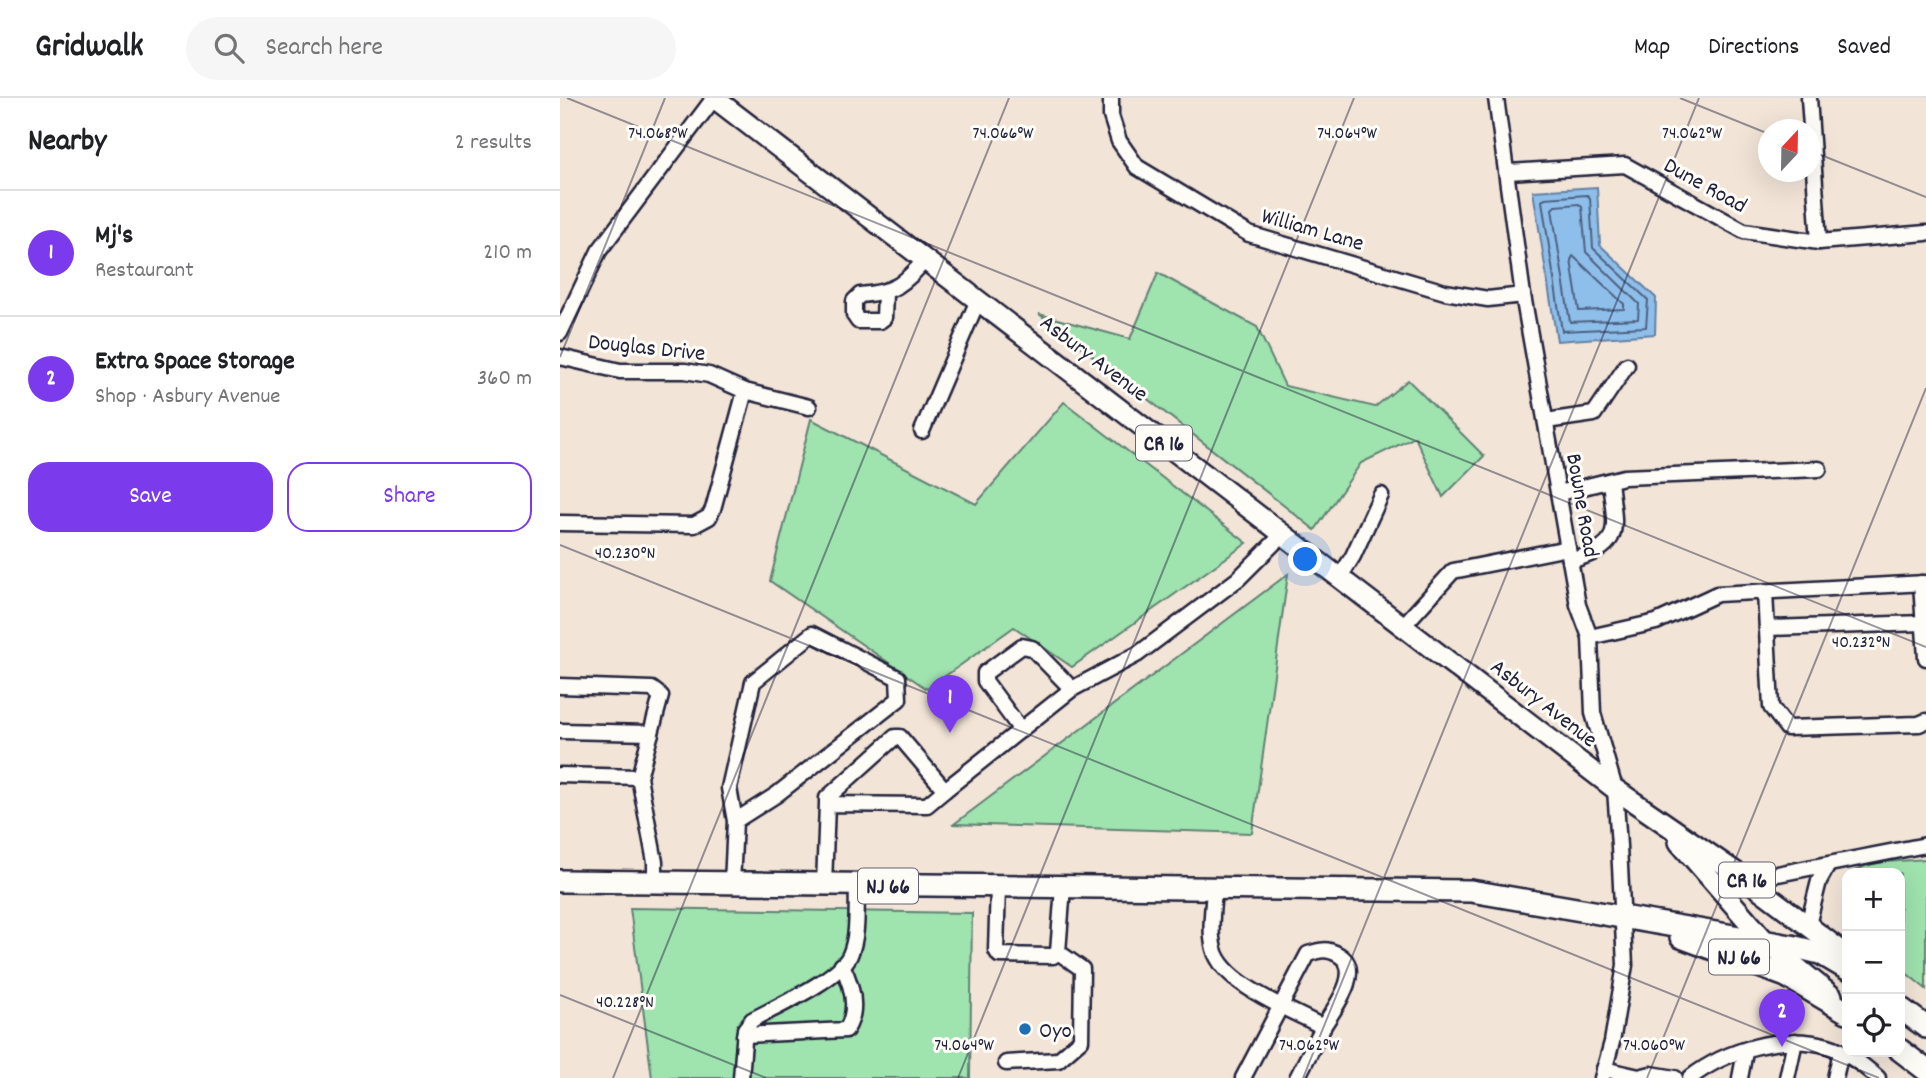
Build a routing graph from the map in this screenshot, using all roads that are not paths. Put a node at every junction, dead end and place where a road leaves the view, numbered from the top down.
1 (714, 98) edge
2 (1111, 98) edge
3 (1496, 98) edge
4 (1809, 98) edge
5 (1508, 172) junction
6 (1926, 233) edge
7 (1819, 242) junction
8 (925, 260) junction
9 (885, 293) dead end
10 (1523, 295) junction
11 (978, 300) junction
12 (560, 333) edge
13 (560, 357) edge
14 (1627, 365) dead end
15 (745, 391) junction
16 (808, 407) dead end
17 (1546, 421) junction
18 (922, 431) dead end
19 (1819, 469) dead end
20 (1610, 481) junction
21 (1559, 493) junction
22 (1381, 495) dead end
23 (560, 523) edge
24 (1283, 534) junction
25 (1569, 554) junction
26 (1340, 578) junction
27 (1923, 583) edge
28 (1765, 592) junction
29 (1924, 623) junction
30 (1403, 626) junction
31 (1767, 628) junction
32 (1590, 637) junction
33 (1926, 658) edge
34 (560, 686) edge
35 (1072, 689) junction
36 (1926, 721) edge
37 (1021, 730) junction
38 (560, 731) edge
39 (651, 733) junction
40 (560, 775) edge
41 (639, 777) junction
42 (1615, 789) junction
43 (944, 790) junction
44 (827, 804) junction
45 (1644, 810) junction
46 (735, 821) junction
47 (1926, 845) edge
48 (1828, 865) junction
49 (1748, 880) junction
50 (560, 881) edge
51 (655, 882) junction
52 (732, 884) junction
53 (824, 885) junction
54 (857, 885) junction
55 (998, 887) junction
56 (1063, 887) junction
57 (1214, 889) junction
58 (1622, 918) junction
59 (1820, 934) junction
60 (1766, 942) junction
61 (1842, 951) edge
62 (1058, 952) junction
63 (842, 965) junction
64 (1842, 966) edge
65 (1280, 1004) junction
66 (1842, 1006) edge
67 (1842, 1007) edge
68 (1324, 1027) junction
69 (744, 1035) junction
70 (1795, 1041) junction
71 (1745, 1052) junction
72 (1841, 1052) junction
73 (1905, 1054) edge
74 (1006, 1063) dead end
75 (1926, 1070) edge
76 (1603, 1074) edge
77 (1695, 1076) edge
78 (1640, 1077) edge
79 (1876, 1077) edge
80 (740, 1078) edge
81 (1243, 1078) edge
82 (1297, 1078) edge
83 (1675, 1078) edge
84 (1740, 1078) edge
85 (1787, 1078) edge
86 (1835, 1078) edge

1 - 8 main road, Asbury Avenue / CR 16
1 - 12 street
2 - 10 street, William Lane
3 - 5 street, Bowne Road
4 - 7 street
5 - 7 street, Dune Road
5 - 10 street, Bowne Road
6 - 7 street, Dune Road
8 - 9 street
8 - 11 main road, Asbury Avenue / CR 16
10 - 17 street, Bowne Road
11 - 18 street
11 - 24 main road, Asbury Avenue / CR 16
13 - 15 street, Douglas Drive
14 - 17 street
15 - 16 street, Douglas Drive
15 - 23 street
17 - 21 street, Bowne Road
19 - 20 street
20 - 21 street
20 - 25 street
21 - 25 street, Bowne Road
22 - 26 street
24 - 26 main road, Asbury Avenue / CR 16
24 - 35 street
25 - 30 street
25 - 32 street, Bowne Road
26 - 30 main road, Asbury Avenue / CR 16
27 - 28 street
27 - 29 street
28 - 31 street
28 - 32 street
29 - 31 street
29 - 33 street
30 - 42 main road, Asbury Avenue / CR 16
31 - 36 street
32 - 42 street, Bowne Road
34 - 39 street
35 - 37 street
35 - 37 street
37 - 43 street
38 - 39 street
39 - 41 street
40 - 41 street
41 - 51 street
42 - 45 main road, Asbury Avenue / CR 16
42 - 58 street, Bowne Road
43 - 44 street
43 - 44 street
44 - 53 street
45 - 49 main road, Asbury Avenue / CR 16
45 - 60 main road, Asbury Avenue / CR 16
46 - 46 street
46 - 52 street
47 - 48 street
48 - 49 street
48 - 59 street
49 - 59 main road, Asbury Avenue / CR 16
50 - 51 highway, NJ 66
51 - 52 highway, NJ 66
52 - 53 highway, NJ 66
53 - 54 highway, NJ 66
54 - 55 highway, NJ 66
54 - 63 street
55 - 56 highway, NJ 66
55 - 62 street
56 - 57 highway, NJ 66
56 - 62 street
57 - 58 highway, NJ 66
57 - 65 street
58 - 60 highway, Asbury Avenue / NJ 66
58 - 67 highway, Asbury Avenue / NJ 66
58 - 76 street, Bowne Road
59 - 61 main road, Asbury Avenue / CR 16
60 - 64 highway, Asbury Avenue / NJ 66
60 - 66 main road, Asbury Avenue / CR 16
62 - 74 street
63 - 69 street
63 - 69 street
65 - 68 street
65 - 68 street
65 - 81 street
68 - 82 street
69 - 80 street
70 - 71 street
70 - 72 street
70 - 85 street
71 - 77 street
71 - 84 street
72 - 79 street
72 - 86 street
73 - 75 highway
76 - 78 street
78 - 83 street

